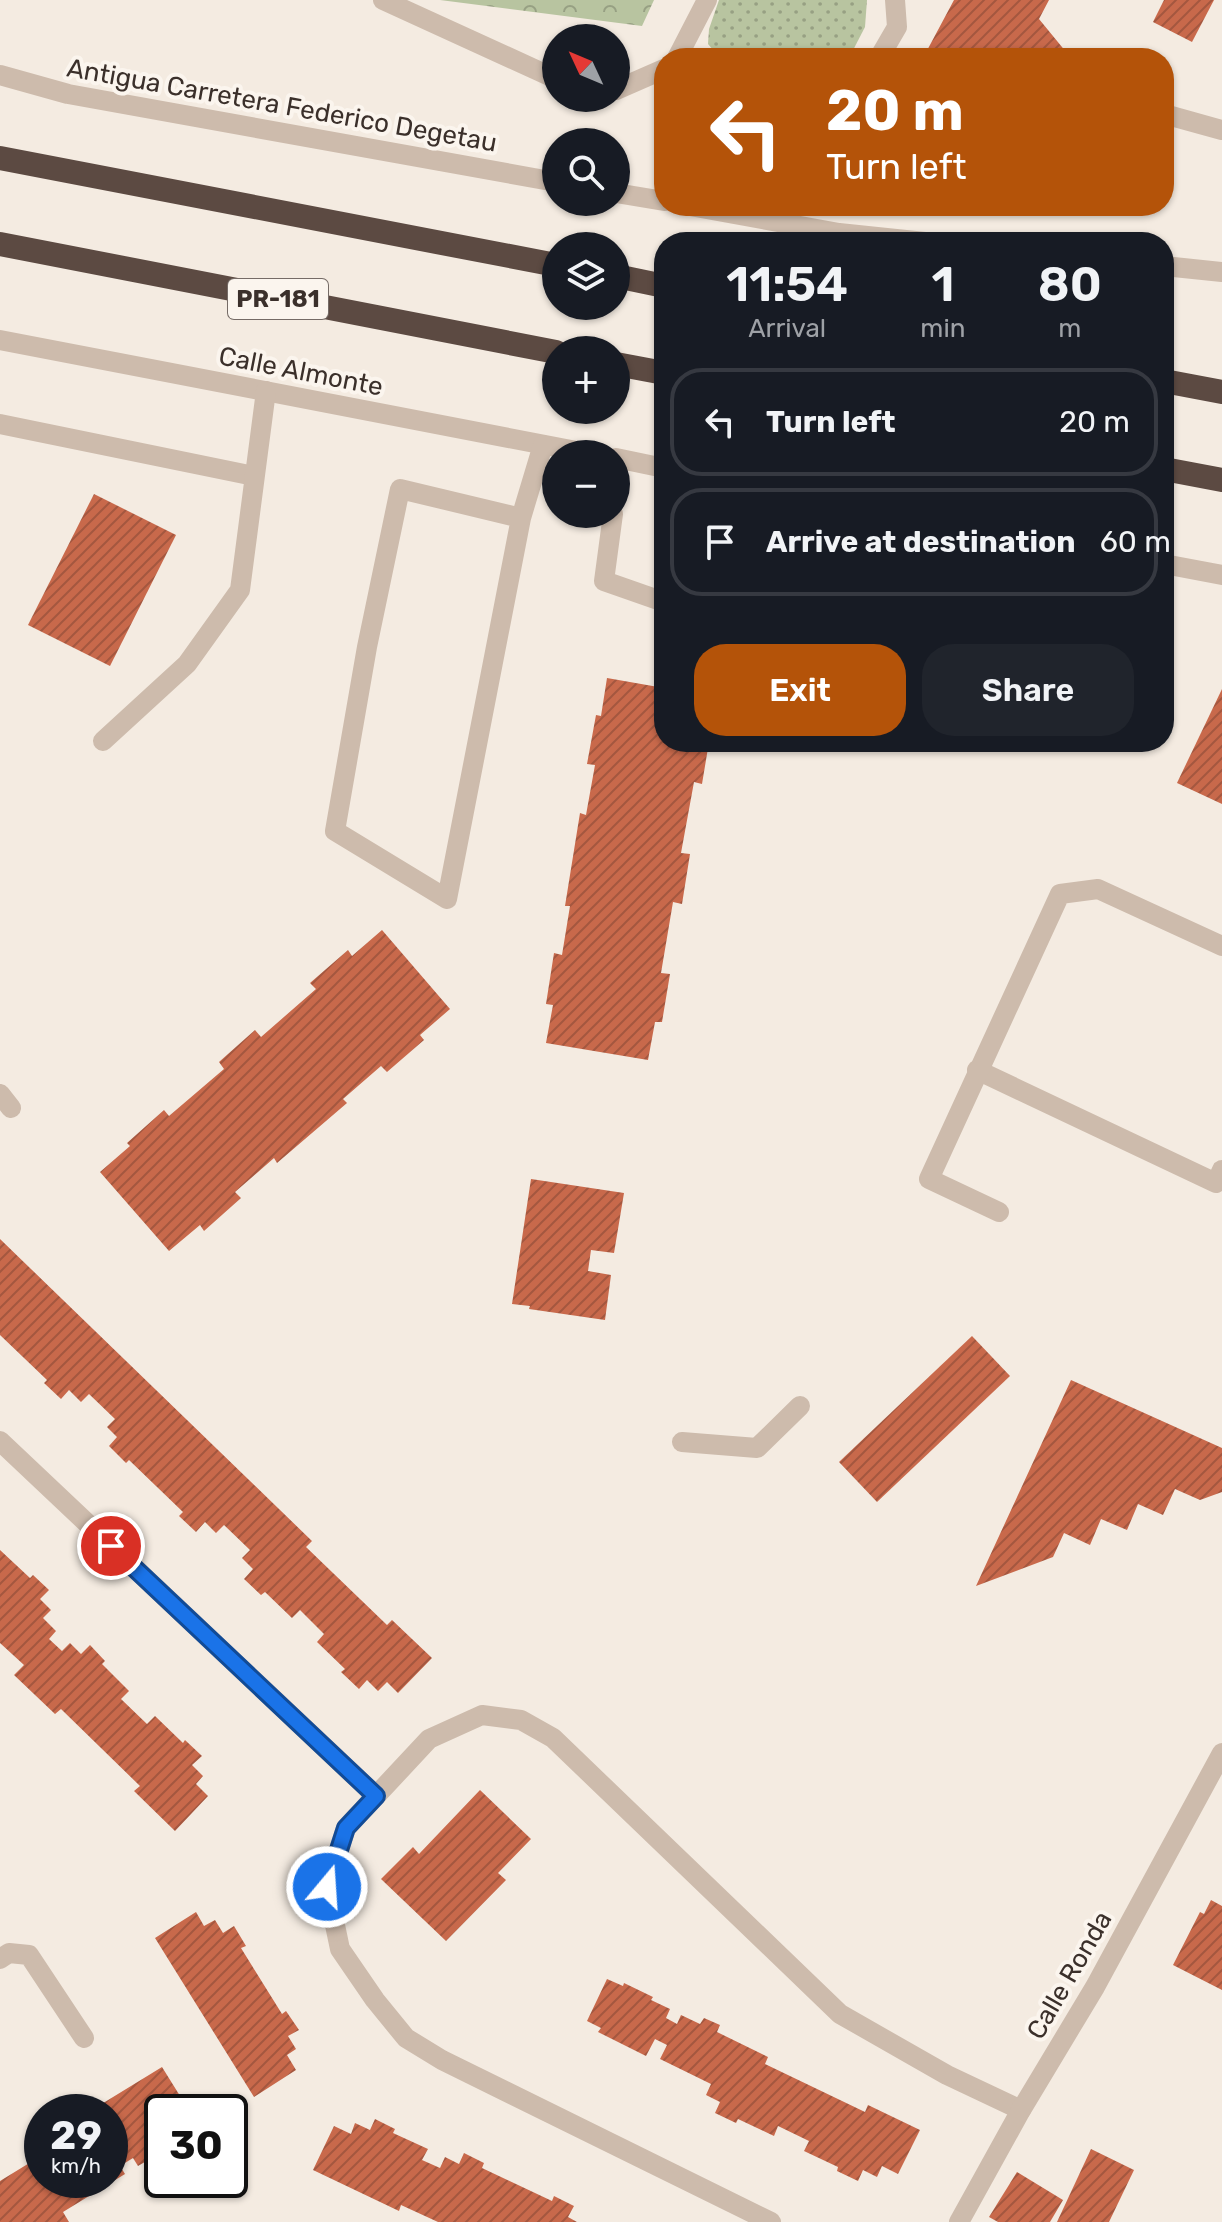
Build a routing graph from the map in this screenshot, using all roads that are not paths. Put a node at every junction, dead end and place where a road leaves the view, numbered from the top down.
1 (383, 0) edge
2 (707, 0) edge
3 (895, 0) edge
4 (682, 48) edge
5 (885, 48) edge
6 (542, 73) edge
7 (654, 73) edge
8 (0, 75) edge
9 (630, 84) edge
10 (1174, 117) edge
11 (1222, 130) edge
12 (0, 158) edge
13 (542, 179) edge
14 (630, 195) edge
15 (654, 199) edge
16 (760, 216) edge
17 (834, 232) edge
18 (0, 244) edge
19 (542, 262) edge
20 (1174, 267) edge
21 (1222, 272) edge
22 (630, 279) edge
23 (654, 284) edge
24 (0, 340) edge
25 (542, 349) edge
26 (630, 367) edge
27 (654, 371) edge
28 (1174, 383) edge
29 (266, 391) junction
30 (1222, 392) edge
31 (0, 424) edge
32 (542, 445) edge
33 (542, 448) edge
34 (630, 461) edge
35 (654, 466) edge
36 (1174, 471) edge
37 (254, 476) junction
38 (1222, 480) edge
39 (521, 518) junction
40 (611, 528) edge
41 (1174, 566) edge
42 (1222, 575) edge
43 (654, 598) edge
44 (103, 741) dead end
45 (1222, 946) edge
46 (977, 1070) junction
47 (1222, 1170) edge
48 (999, 1212) dead end
49 (800, 1406) dead end
50 (0, 1441) edge
51 (682, 1442) dead end
52 (1222, 1753) edge
53 (376, 1796) junction
54 (0, 1959) edge
55 (84, 2038) dead end
56 (1021, 2110) junction
57 (771, 2222) edge
58 (959, 2222) edge

1 - 6 street
2 - 4 street
3 - 5 street
7 - 9 street
8 - 13 street, Antigua Carretera Federico Degetau
10 - 11 street
12 - 19 highway
14 - 15 street
16 - 17 street
18 - 25 highway, PR-181
20 - 21 street
22 - 23 highway
24 - 29 street, Calle Almonte
26 - 27 highway
28 - 30 highway
29 - 32 street, Calle Almonte
29 - 37 street
31 - 37 street
33 - 39 street
34 - 35 street
36 - 38 highway
37 - 44 street
39 - 39 street
40 - 43 street
41 - 42 street
45 - 46 street
46 - 47 street
46 - 48 street
49 - 51 street
50 - 53 street
52 - 56 street, Calle Ronda
53 - 56 street
53 - 57 street
54 - 55 street
56 - 58 street, Calle Ronda

